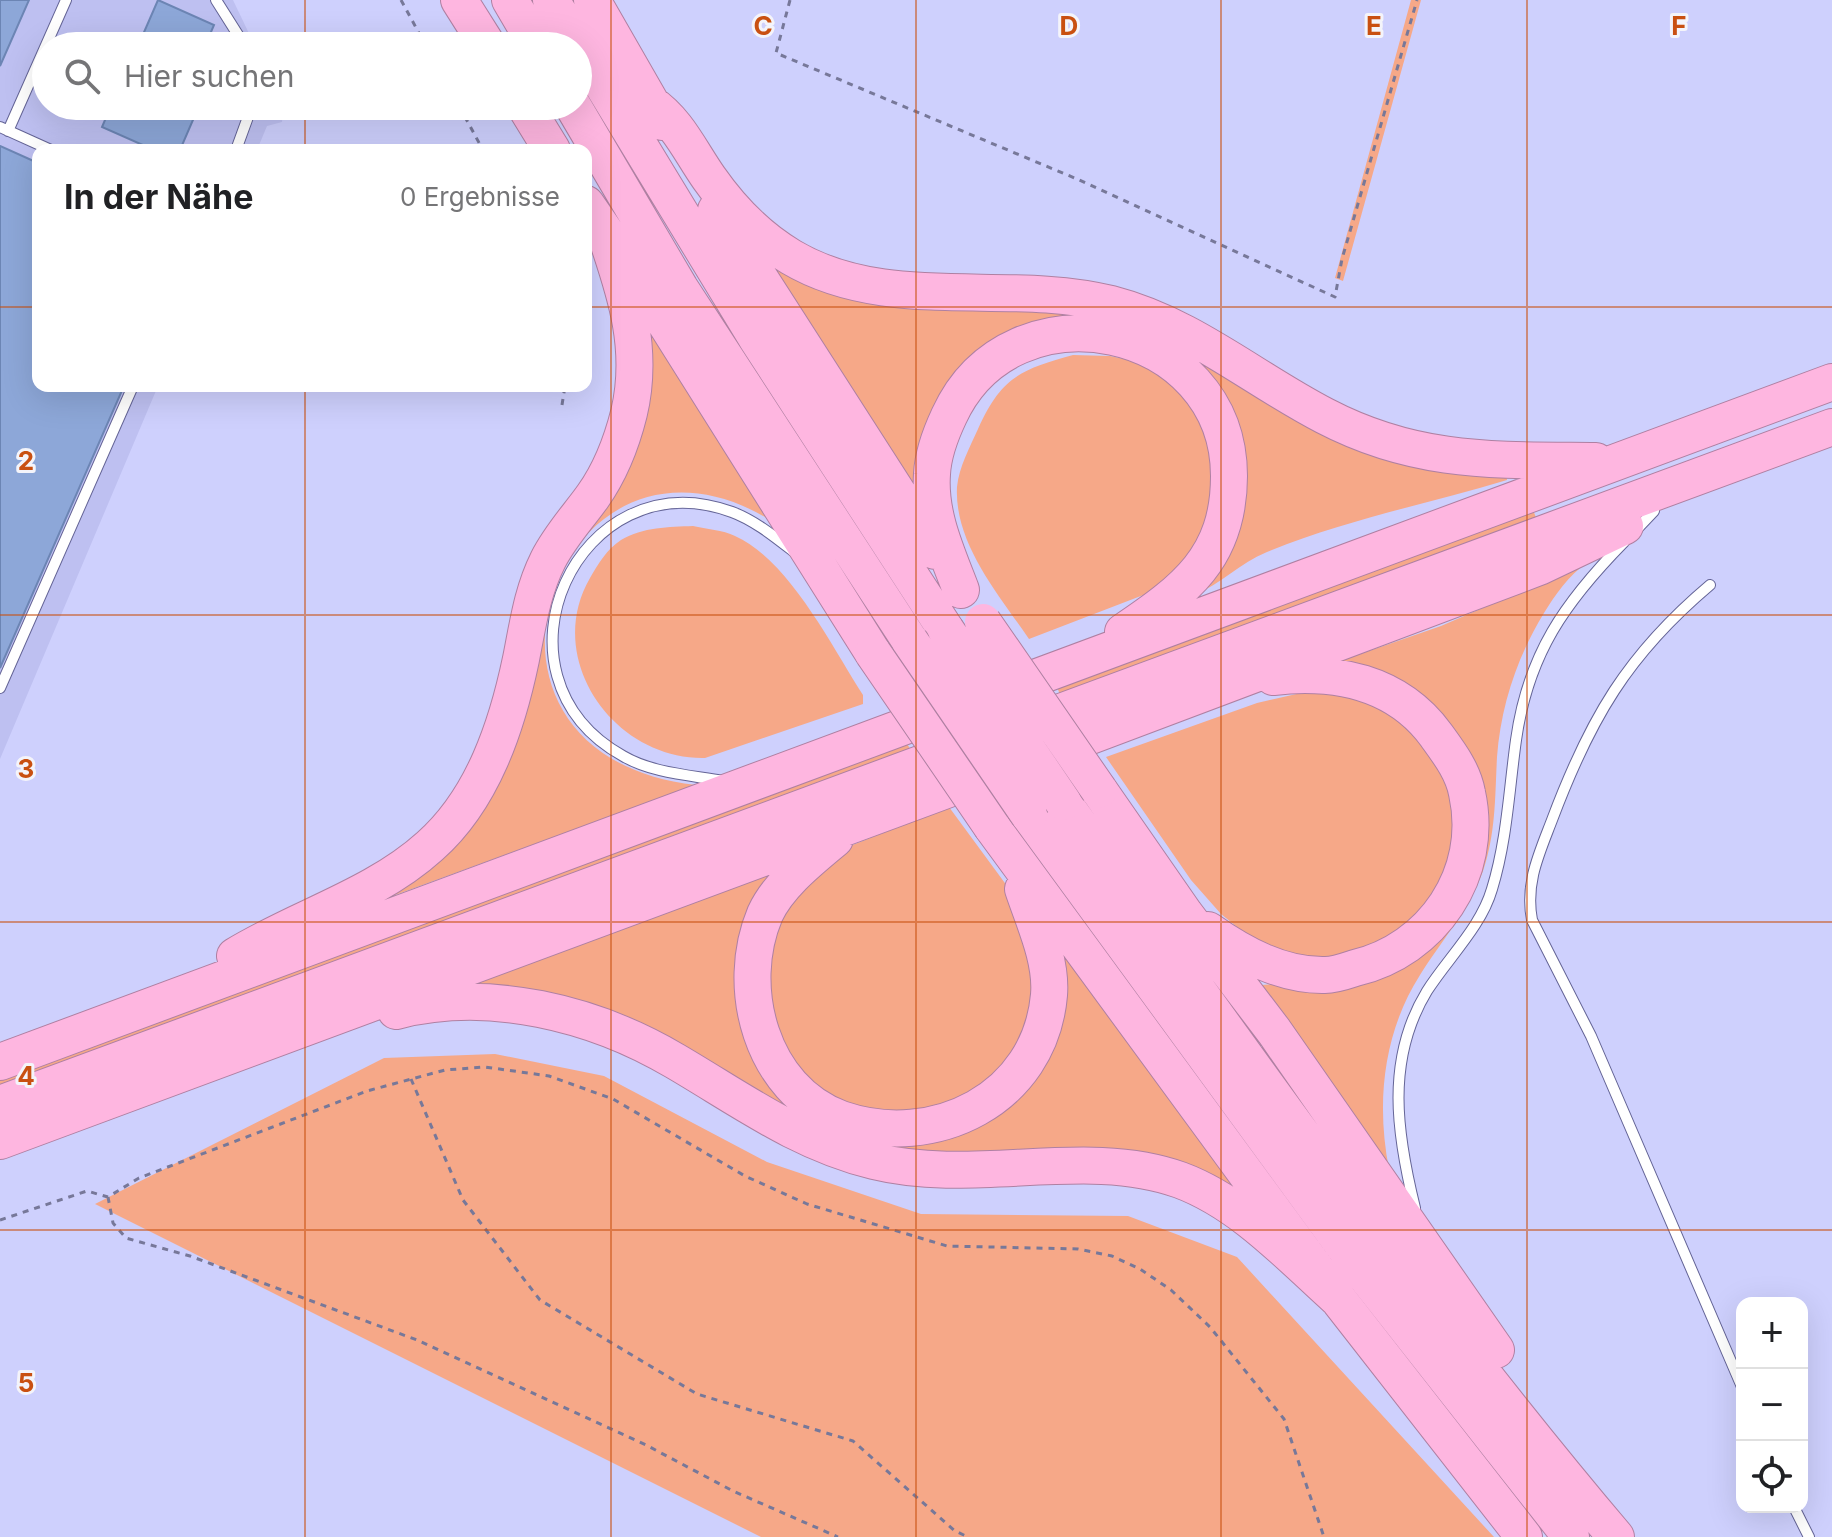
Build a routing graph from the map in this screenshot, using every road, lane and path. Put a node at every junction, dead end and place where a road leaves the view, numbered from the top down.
1 (66, 0) edge
2 (216, 0) edge
3 (401, 0) edge
4 (459, 0) edge
5 (510, 0) edge
6 (551, 0) edge
7 (592, 0) edge
8 (790, 0) edge
9 (1417, 0) edge
10 (51, 32) edge
11 (236, 32) edge
12 (418, 32) edge
13 (479, 32) edge
14 (529, 32) edge
15 (570, 32) edge
16 (592, 67) edge
17 (32, 71) edge
18 (650, 103) junction
19 (247, 120) edge
20 (467, 120) edge
21 (534, 120) edge
22 (581, 120) edge
23 (4, 129) edge
24 (38, 144) edge
25 (238, 144) edge
26 (480, 144) edge
27 (548, 144) edge
28 (592, 214) edge
29 (606, 236) junction
30 (1832, 382) edge
31 (130, 392) edge
32 (564, 392) edge
33 (562, 405) dead end
34 (1832, 427) edge
35 (1618, 461) junction
36 (1735, 463) junction
37 (1654, 511) junction
38 (820, 571) junction
39 (1710, 585) dead end
40 (961, 590) junction
41 (1075, 665) junction
42 (1239, 680) junction
43 (0, 688) edge
44 (748, 786) junction
45 (851, 825) junction
46 (1002, 840) junction
47 (1185, 914) junction
48 (159, 1003) junction
49 (322, 1021) junction
50 (0, 1062) edge
51 (411, 1079) junction
52 (0, 1104) edge
53 (0, 1141) edge
54 (108, 1197) junction
55 (0, 1220) edge
56 (1424, 1245) junction
57 (1338, 1299) junction
58 (1736, 1373) edge
59 (1573, 1486) junction
60 (1797, 1513) edge
61 (838, 1537) edge
62 (968, 1537) edge
63 (1324, 1537) edge
64 (1524, 1537) edge
65 (1571, 1537) edge
66 (1616, 1537) edge
67 (1809, 1537) edge

1 - 10 lane
2 - 11 lane
3 - 12 path
4 - 13 highway
5 - 14 highway
6 - 15 highway, bridge
7 - 18 highway
8 - 9 path
16 - 59 highway, bridge
17 - 23 lane
18 - 35 highway
18 - 40 highway
19 - 25 lane
20 - 26 path
21 - 27 highway
22 - 65 highway, bridge
23 - 24 lane
28 - 29 highway
29 - 38 highway
29 - 48 highway
30 - 35 highway
31 - 43 lane
32 - 33 path
34 - 36 highway
35 - 41 highway
36 - 37 highway
36 - 52 highway
37 - 42 highway
37 - 56 lane
38 - 44 lane
38 - 46 highway, bridge
39 - 58 lane
40 - 41 highway
40 - 47 highway, bridge
41 - 44 highway
42 - 45 highway
42 - 47 highway
44 - 48 highway
45 - 46 highway
45 - 49 highway
46 - 57 highway
47 - 56 highway
48 - 50 highway
49 - 53 highway
49 - 57 highway
51 - 54 path
51 - 62 path
51 - 63 path
54 - 55 path
54 - 61 path
56 - 59 highway
57 - 64 highway
59 - 66 highway
60 - 67 lane

